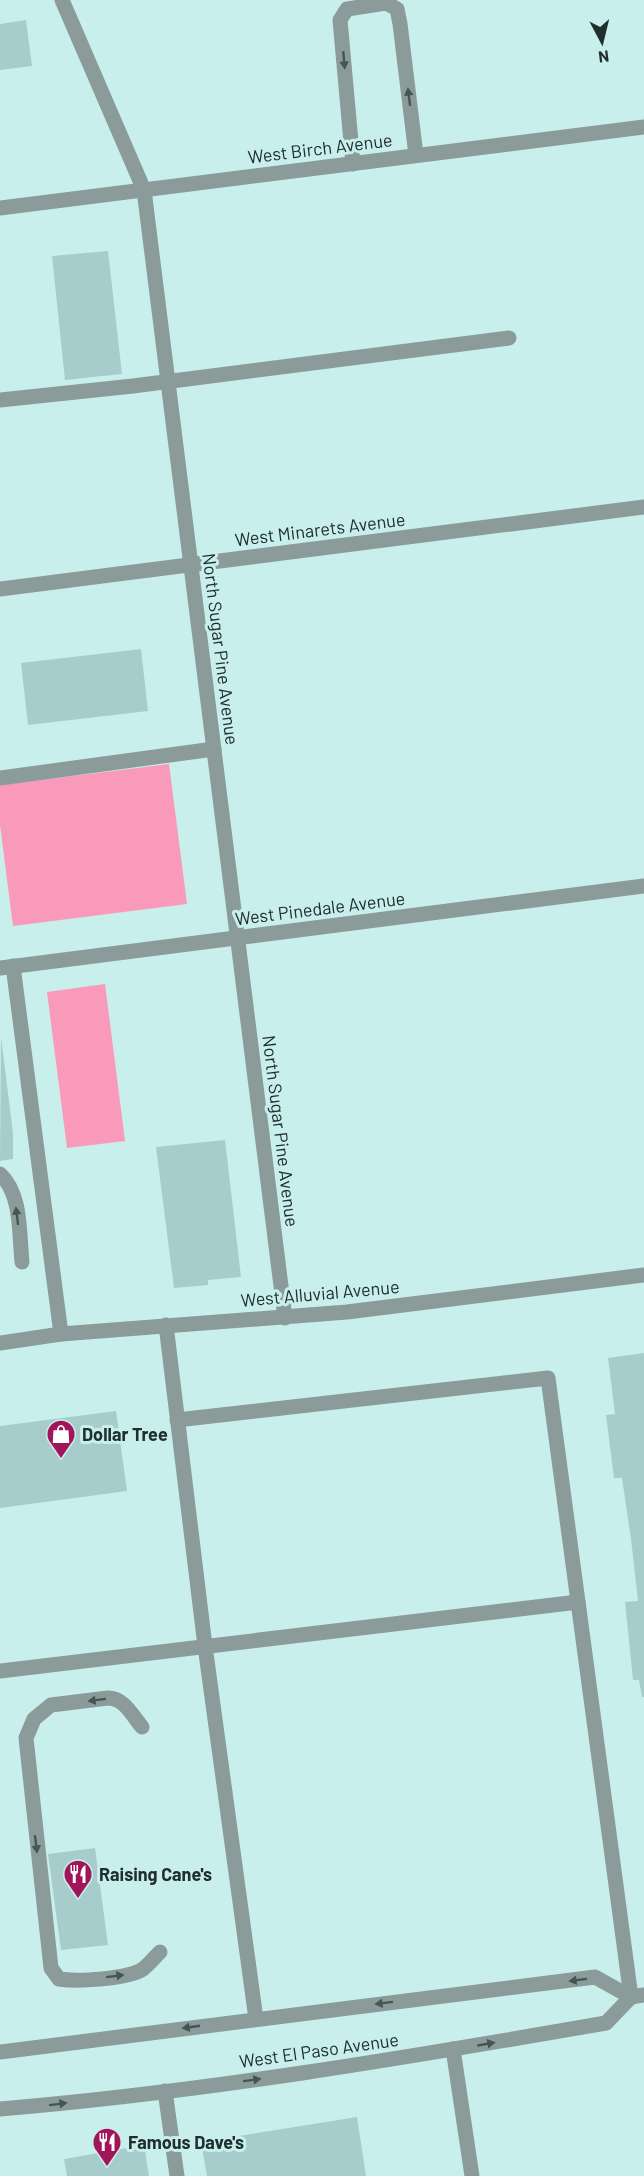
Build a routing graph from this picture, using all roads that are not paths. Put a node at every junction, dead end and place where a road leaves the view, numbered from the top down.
1 (62, 0) edge
2 (644, 127) edge
3 (416, 155) junction
4 (353, 164) junction
5 (144, 190) junction
6 (0, 208) edge
7 (509, 338) dead end
8 (168, 381) junction
9 (0, 400) edge
10 (644, 507) edge
11 (191, 564) junction
12 (0, 589) edge
13 (214, 749) junction
14 (0, 778) edge
15 (644, 886) edge
16 (237, 938) junction
17 (7, 967) edge
18 (0, 1174) edge
19 (22, 1262) dead end
20 (644, 1275) edge
21 (285, 1318) junction
22 (166, 1325) junction
23 (61, 1334) junction
24 (0, 1343) edge
25 (177, 1420) junction
26 (578, 1602) junction
27 (205, 1646) junction
28 (0, 1671) edge
29 (142, 1727) dead end
30 (160, 1952) dead end
31 (638, 1996) edge
32 (256, 2019) junction
33 (453, 2049) junction
34 (0, 2052) edge
35 (165, 2091) junction
36 (0, 2109) edge
37 (177, 2176) edge
38 (472, 2176) edge

1 - 5 street, North Sugar Pine Avenue
2 - 3 street, West Birch Avenue
3 - 4 street, West Birch Avenue
3 -> 4 street
4 - 5 street, West Birch Avenue
5 - 6 street, West Birch Avenue
5 - 8 street, North Sugar Pine Avenue
7 - 8 street
8 - 9 street
8 - 11 street, North Sugar Pine Avenue
10 - 11 street, West Minarets Avenue
11 - 12 street, West Minarets Avenue
11 - 13 street, North Sugar Pine Avenue
13 - 14 street
13 - 16 street, North Sugar Pine Avenue
15 - 16 street, West Pinedale Avenue
16 - 17 street, West Pinedale Avenue
16 - 21 street, North Sugar Pine Avenue
17 - 23 street
19 -> 18 street
20 - 21 street, West Alluvial Avenue
21 - 22 street, West Alluvial Avenue
22 - 23 street, West Alluvial Avenue
22 - 25 street
23 - 24 street, West Alluvial Avenue
25 - 26 street
25 - 27 street
26 - 27 street
26 - 31 street
27 - 28 street
27 - 32 street
29 -> 30 street
31 -> 32 street, West El Paso Avenue
33 -> 31 street, West El Paso Avenue
32 -> 34 street, West El Paso Avenue
35 -> 33 street, West El Paso Avenue
33 - 38 street
36 -> 35 street, West El Paso Avenue
35 - 37 street

